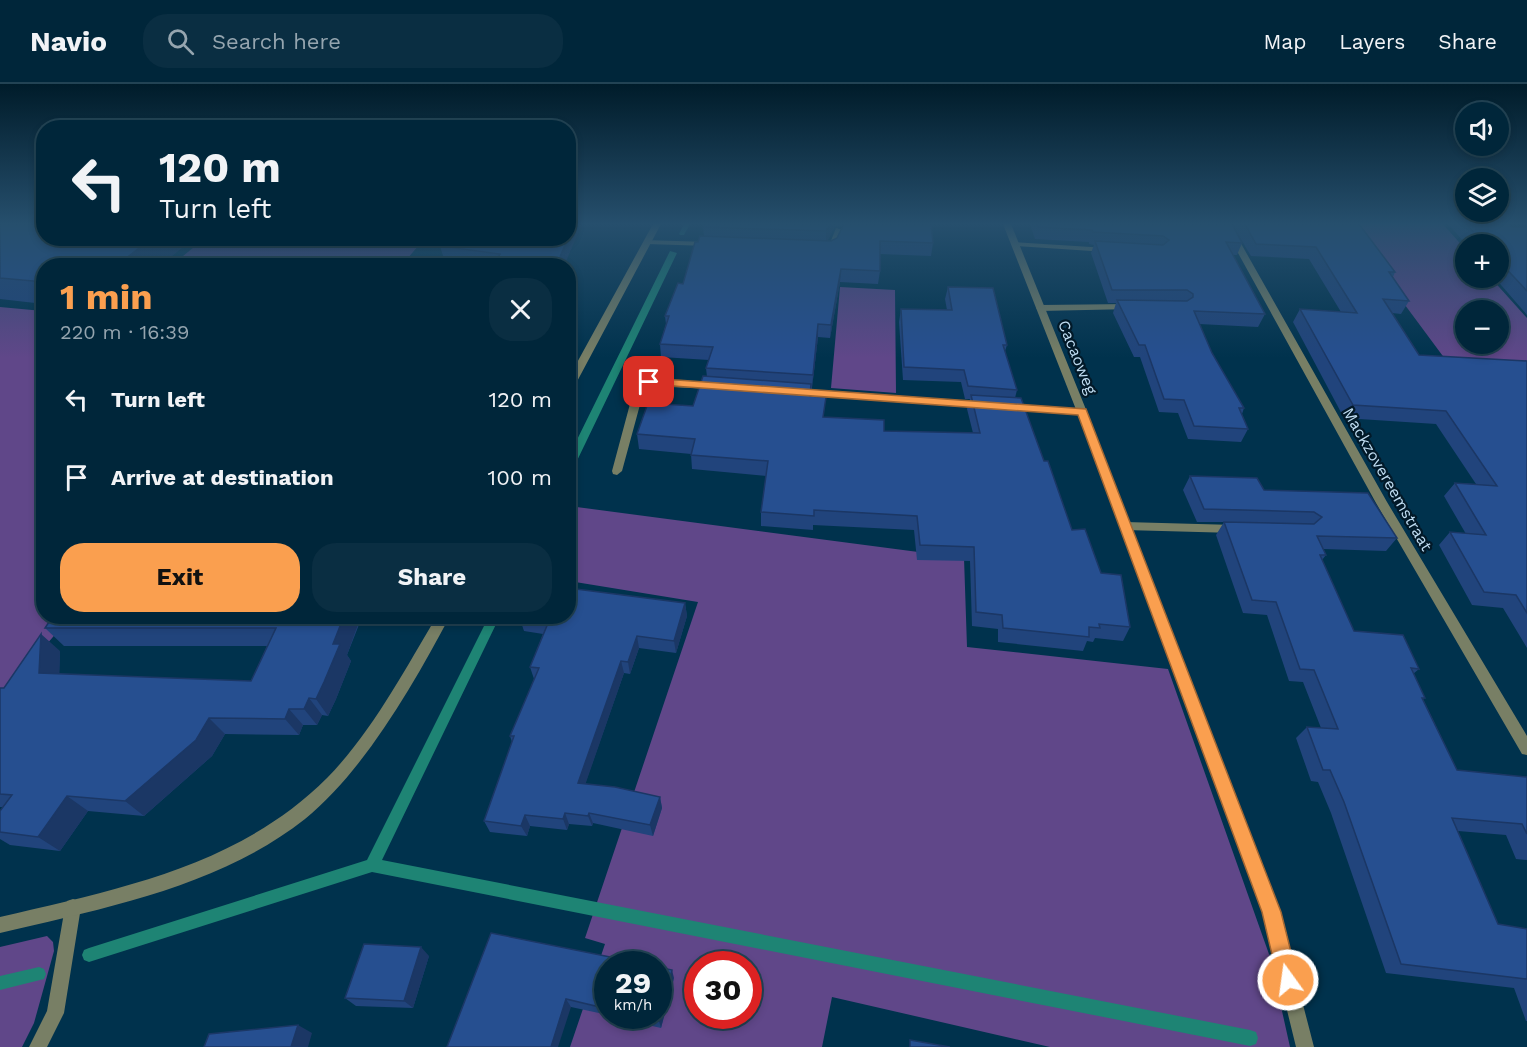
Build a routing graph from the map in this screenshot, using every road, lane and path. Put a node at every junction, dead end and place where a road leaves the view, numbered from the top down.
1 (633, 269) edge
2 (1025, 269) edge
3 (1251, 269) edge
4 (1139, 307) edge
5 (1040, 308) junction
6 (576, 374) edge
7 (725, 387) edge
8 (784, 391) edge
9 (1082, 412) junction
10 (617, 471) dead end
11 (1125, 526) junction
12 (1245, 529) edge
13 (439, 624) edge
14 (1527, 749) edge
15 (73, 907) junction
16 (0, 925) edge
17 (38, 1047) edge
18 (1305, 1047) edge

1 - 6 street
2 - 5 street, Cacaoweg
3 - 14 street, Mackzovereemstraat
4 - 5 street
5 - 9 street, Cacaoweg
7 - 10 street
8 - 9 street
9 - 11 street, Cacaoweg
11 - 12 street
11 - 18 street, Cacaoweg
13 - 15 street
15 - 16 street
15 - 17 street

